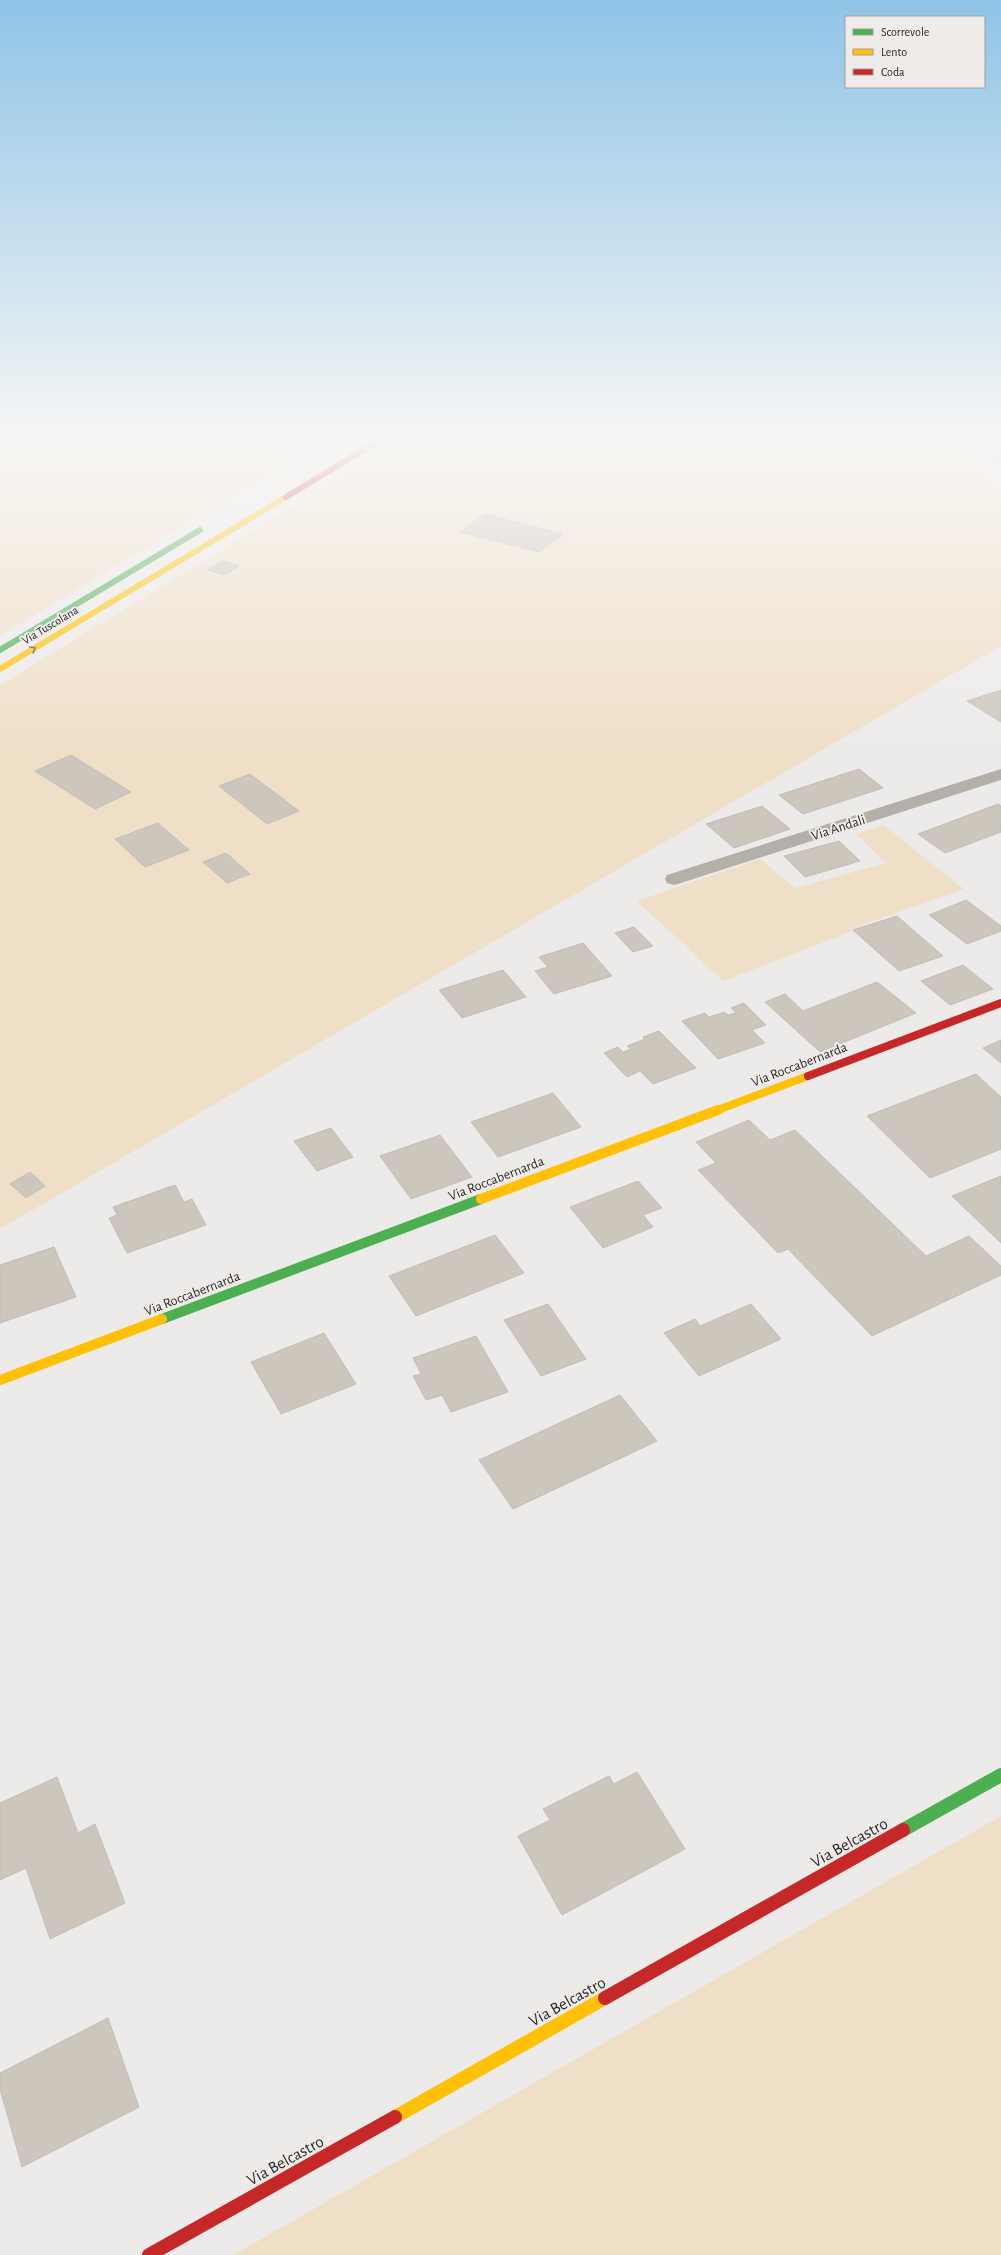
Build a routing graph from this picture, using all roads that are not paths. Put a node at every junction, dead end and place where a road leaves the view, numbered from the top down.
1 (175, 545) edge
2 (205, 545) edge
3 (0, 650) edge
4 (0, 669) edge
5 (1001, 774) edge
6 (674, 879) dead end
7 (1001, 1002) edge
8 (0, 1380) edge
9 (1001, 1775) edge
10 (149, 2255) edge

1 - 3 street, Via Tuscolana
4 -> 2 street, Via Tuscolana
5 - 6 street, Via Andali
7 - 8 street, Via Roccabernarda
9 - 10 street, Via Belcastro

